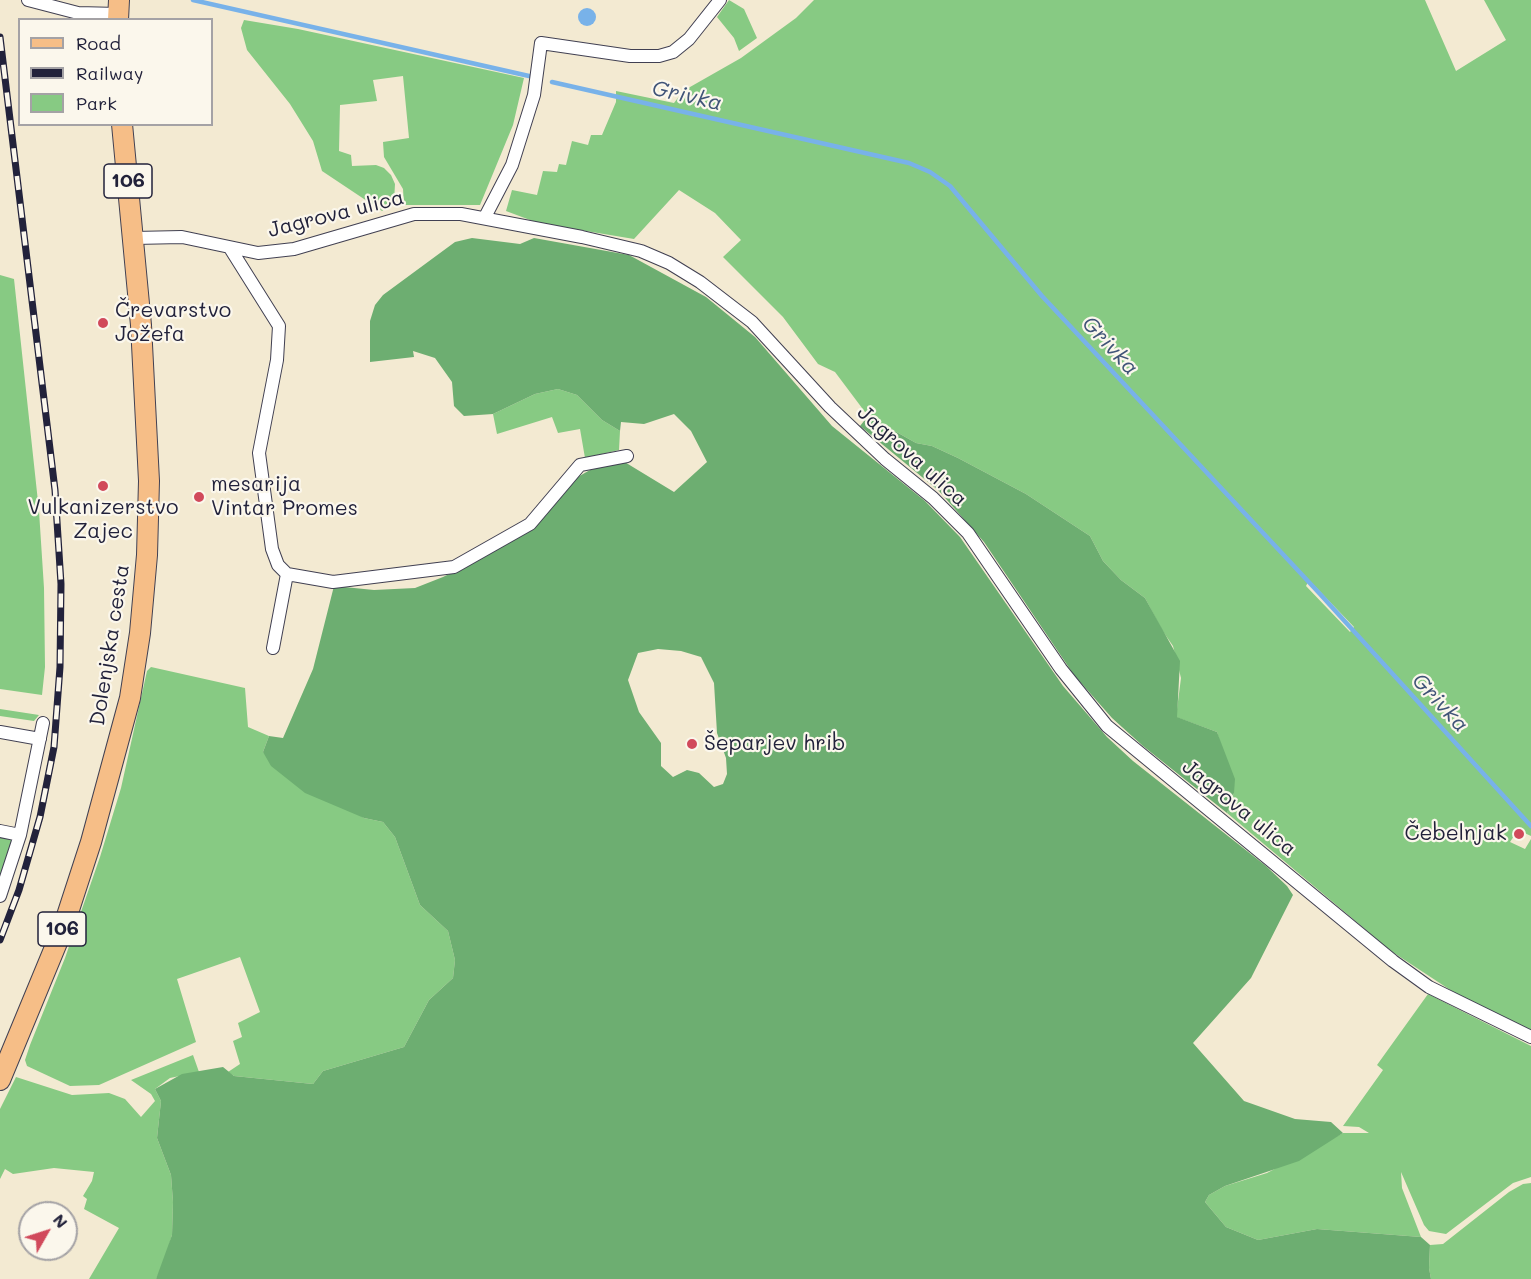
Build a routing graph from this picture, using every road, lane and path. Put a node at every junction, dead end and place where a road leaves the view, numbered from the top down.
1 (28, 0) edge
2 (720, 0) edge
3 (118, 11) edge
4 (122, 126) edge
5 (485, 217) junction
6 (134, 238) junction
7 (230, 248) junction
8 (627, 456) dead end
9 (287, 574) junction
10 (273, 648) dead end
11 (43, 723) dead end
12 (0, 732) edge
13 (40, 739) junction
14 (0, 831) edge
15 (20, 835) junction
16 (0, 896) edge
17 (1531, 1037) edge
18 (0, 1080) edge

1 - 3 street
2 - 5 street
4 - 6 main road, Dolenjska cesta / 106
5 - 7 street, Jagrova ulica
5 - 17 street, Jagrova ulica
6 - 7 street, Jagrova ulica
6 - 18 main road, Dolenjska cesta / 106
7 - 9 street
8 - 9 street
9 - 10 street
11 - 13 street
12 - 13 street
13 - 15 street
14 - 15 street
15 - 16 street

